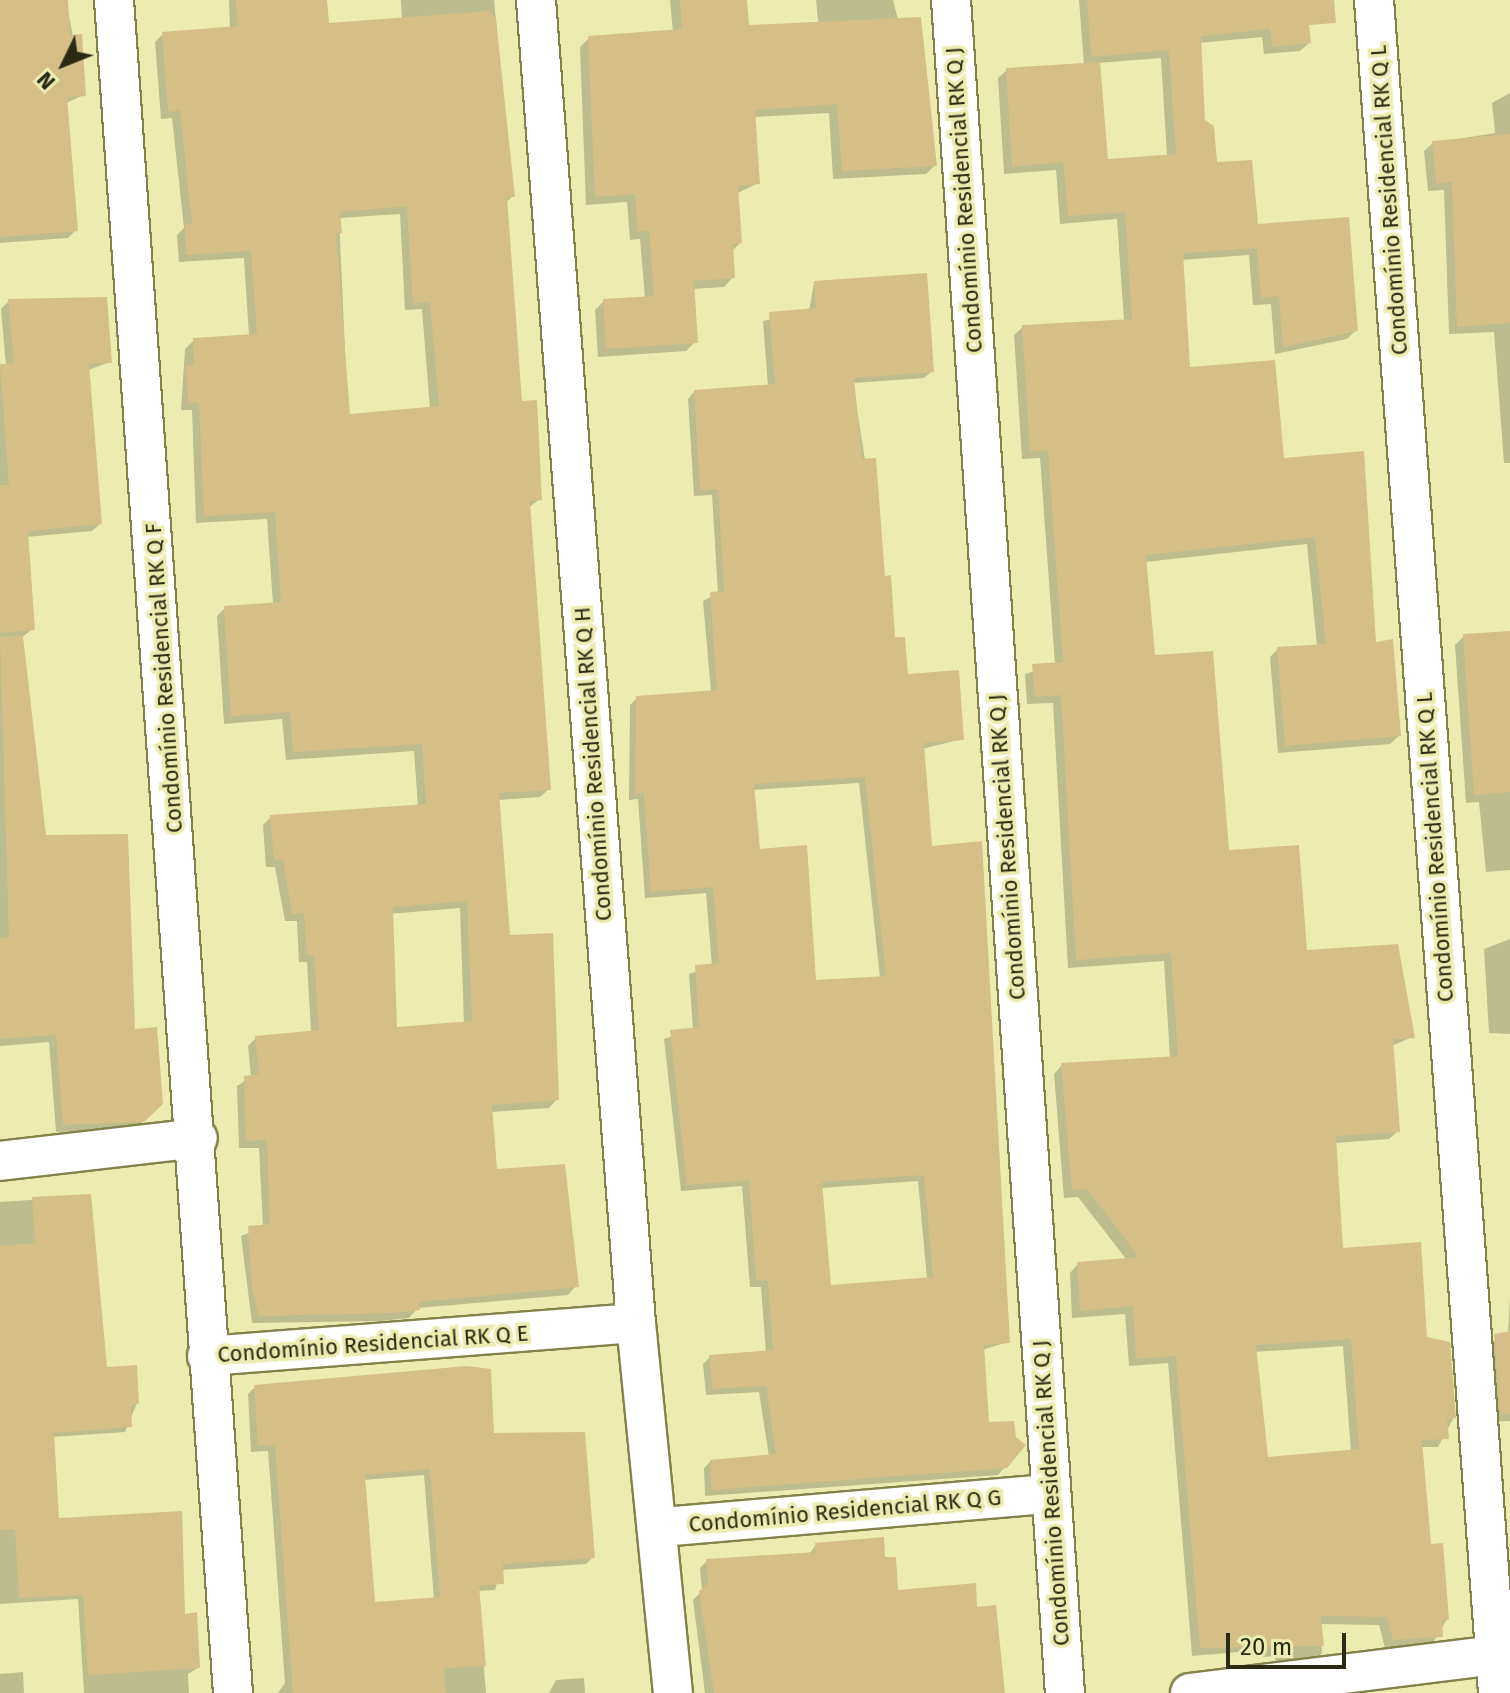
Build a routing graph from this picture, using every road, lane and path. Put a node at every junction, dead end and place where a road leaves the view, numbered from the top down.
1 (114, 0) edge
2 (536, 0) edge
3 (951, 0) edge
4 (1374, 0) edge
5 (198, 1138) junction
6 (0, 1161) edge
7 (636, 1323) junction
8 (207, 1356) junction
9 (1050, 1494) junction
10 (662, 1527) junction
11 (1494, 1655) junction
12 (233, 1693) edge
13 (673, 1693) edge
14 (1065, 1693) edge
15 (1190, 1693) edge
16 (1498, 1693) edge

1 - 5 street, Condomínio Residencial RK Q F
2 - 7 street, Condomínio Residencial RK Q H
3 - 9 street, Condomínio Residencial RK Q J
4 - 11 street, Condomínio Residencial RK Q L
5 - 6 street
5 - 8 street, Condomínio Residencial RK Q F
7 - 8 street, Condomínio Residencial RK Q E
7 - 10 street, Condomínio Residencial RK Q H
8 - 12 street, Condomínio Residencial RK Q E
9 - 10 street, Condomínio Residencial RK Q G
9 - 14 street, Condomínio Residencial RK Q J
10 - 13 street, Condomínio Residencial RK Q G
11 - 15 street
11 - 16 street, Condomínio Residencial RK Q L

